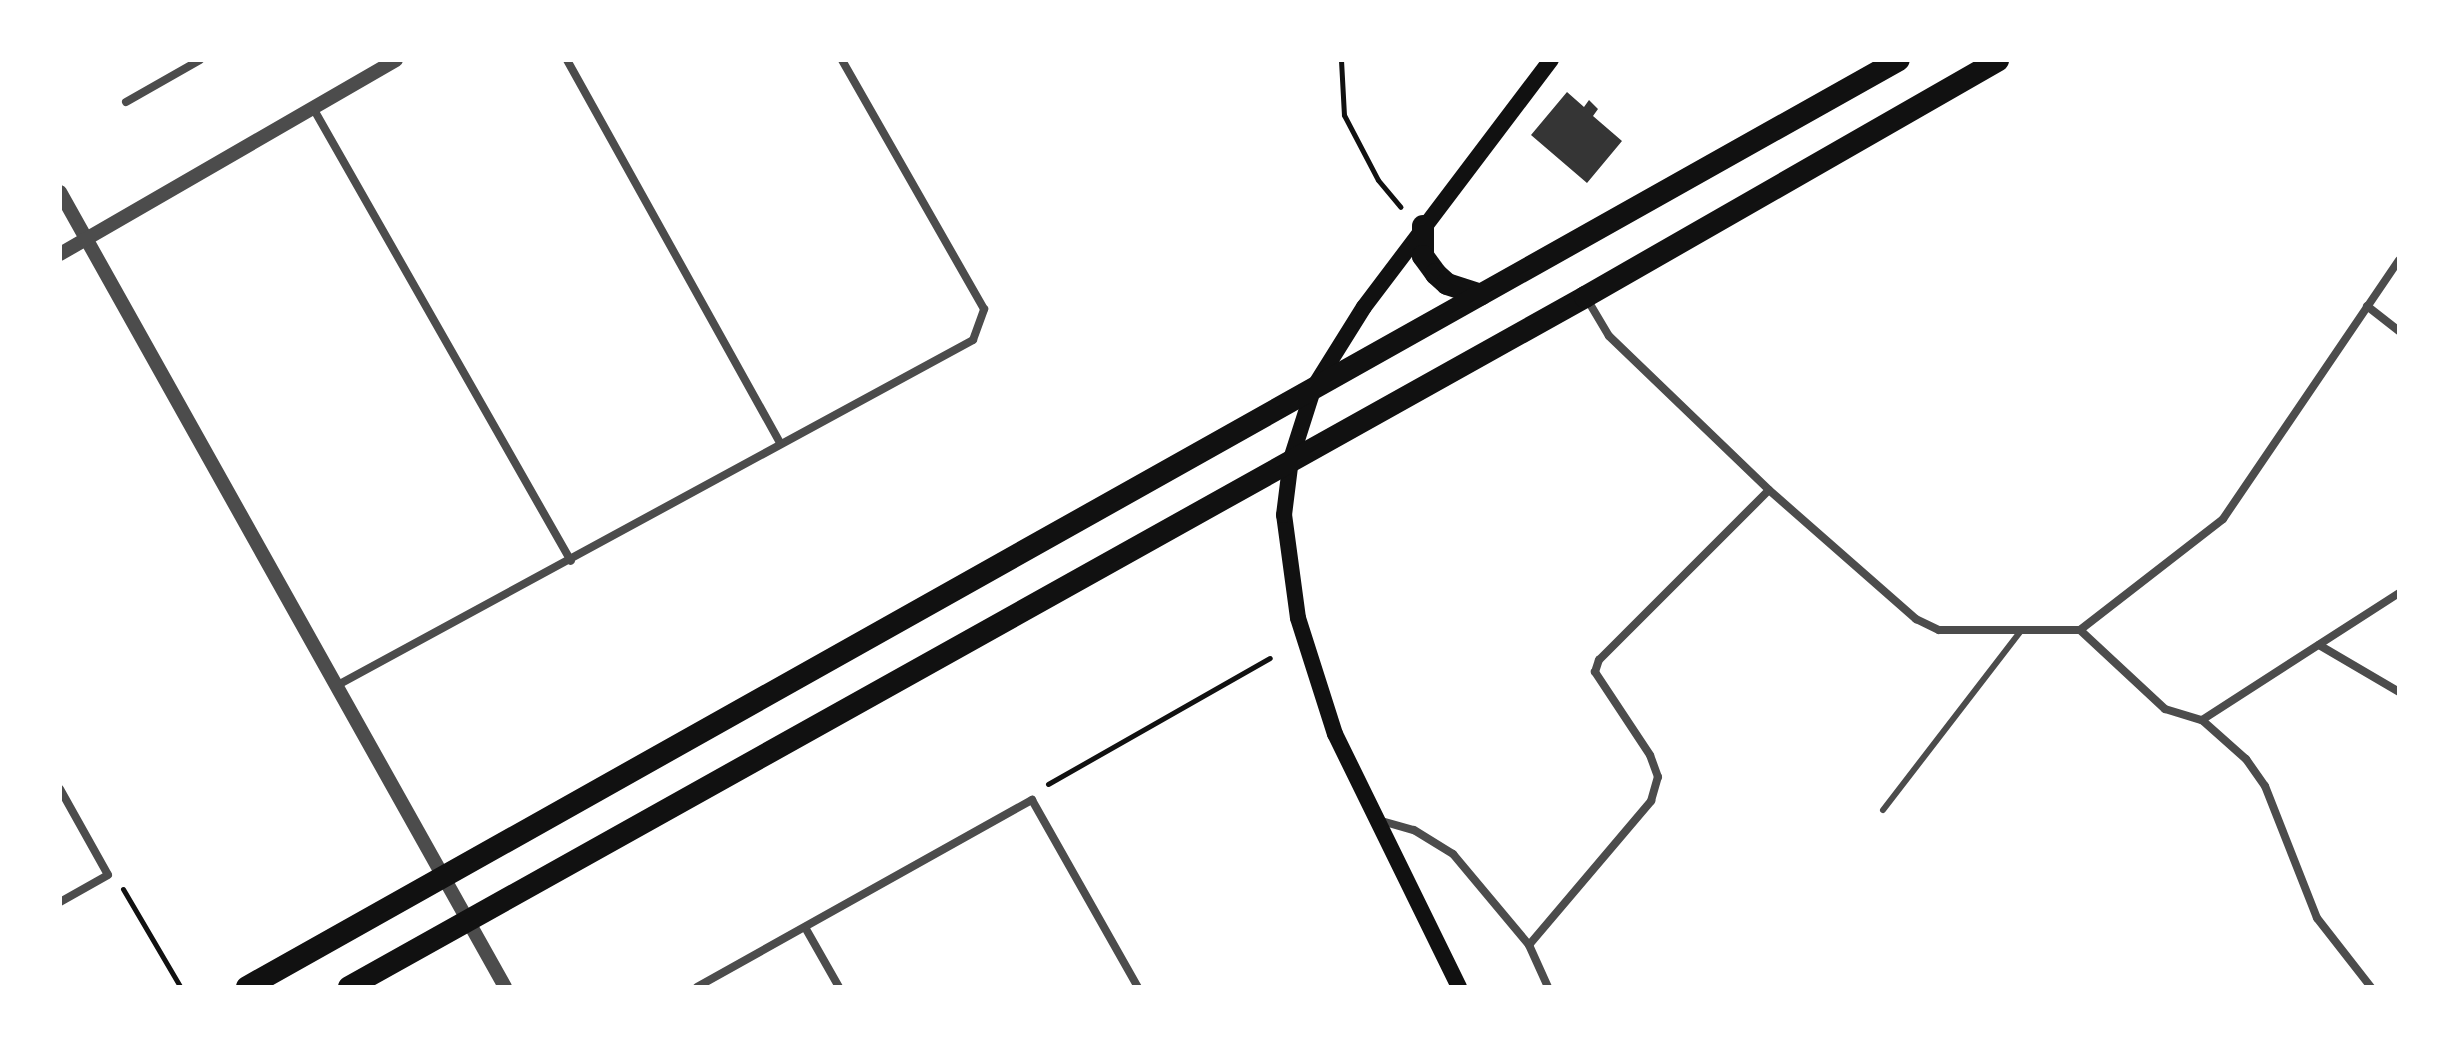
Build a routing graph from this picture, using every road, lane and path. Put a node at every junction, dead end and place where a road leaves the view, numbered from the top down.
1 (200, 60) edge
2 (396, 60) edge
3 (567, 60) edge
4 (842, 60) edge
5 (1341, 60) edge
6 (1551, 60) edge
7 (1899, 60) edge
8 (1998, 60) edge
9 (126, 102) dead end
10 (313, 108) junction
11 (60, 192) edge
12 (1423, 226) junction
13 (86, 240) junction
14 (60, 254) edge
15 (2399, 260) edge
16 (1480, 295) junction
17 (1585, 297) junction
18 (2367, 306) junction
19 (2399, 331) edge
20 (1314, 387) junction
21 (780, 443) junction
22 (1291, 459) junction
23 (1769, 490) junction
24 (571, 561) junction
25 (2399, 593) edge
26 (2080, 630) junction
27 (2021, 631) junction
28 (2319, 645) junction
29 (1270, 658) dead end
30 (335, 687) junction
31 (2399, 692) edge
32 (2202, 720) junction
33 (60, 789) edge
34 (1032, 800) junction
35 (1883, 810) dead end
36 (1376, 819) junction
37 (108, 875) junction
38 (60, 902) edge
39 (806, 929) junction
40 (1529, 945) junction
41 (180, 986) edge
42 (247, 987) edge
43 (349, 987) edge
44 (505, 987) edge
45 (697, 987) edge
46 (839, 987) edge
47 (1138, 987) edge
48 (1459, 987) edge
49 (1548, 987) edge
50 (2371, 987) edge

1 - 9 street
2 - 10 street
3 - 21 street
4 - 21 street
5 - 12 path
6 - 12 main road
7 - 16 highway
8 - 17 highway
10 - 13 street
10 - 24 street
11 - 13 street
12 - 16 highway
12 - 20 main road
13 - 14 street
13 - 30 street
15 - 18 street
16 - 20 highway
17 - 22 highway
17 - 23 street
18 - 19 street
18 - 26 street
20 - 22 main road
20 - 42 highway
21 - 24 street
22 - 36 main road
22 - 43 highway
23 - 27 street
23 - 40 street
24 - 30 street
25 - 28 street
26 - 27 street
26 - 32 street
27 - 35 lane
28 - 31 street
28 - 32 street
29 - 34 path
30 - 44 street
32 - 50 street
33 - 37 street
34 - 39 street
34 - 47 street
36 - 40 street
36 - 48 main road
37 - 38 street
37 - 41 path
39 - 45 street
39 - 46 street
40 - 49 street

